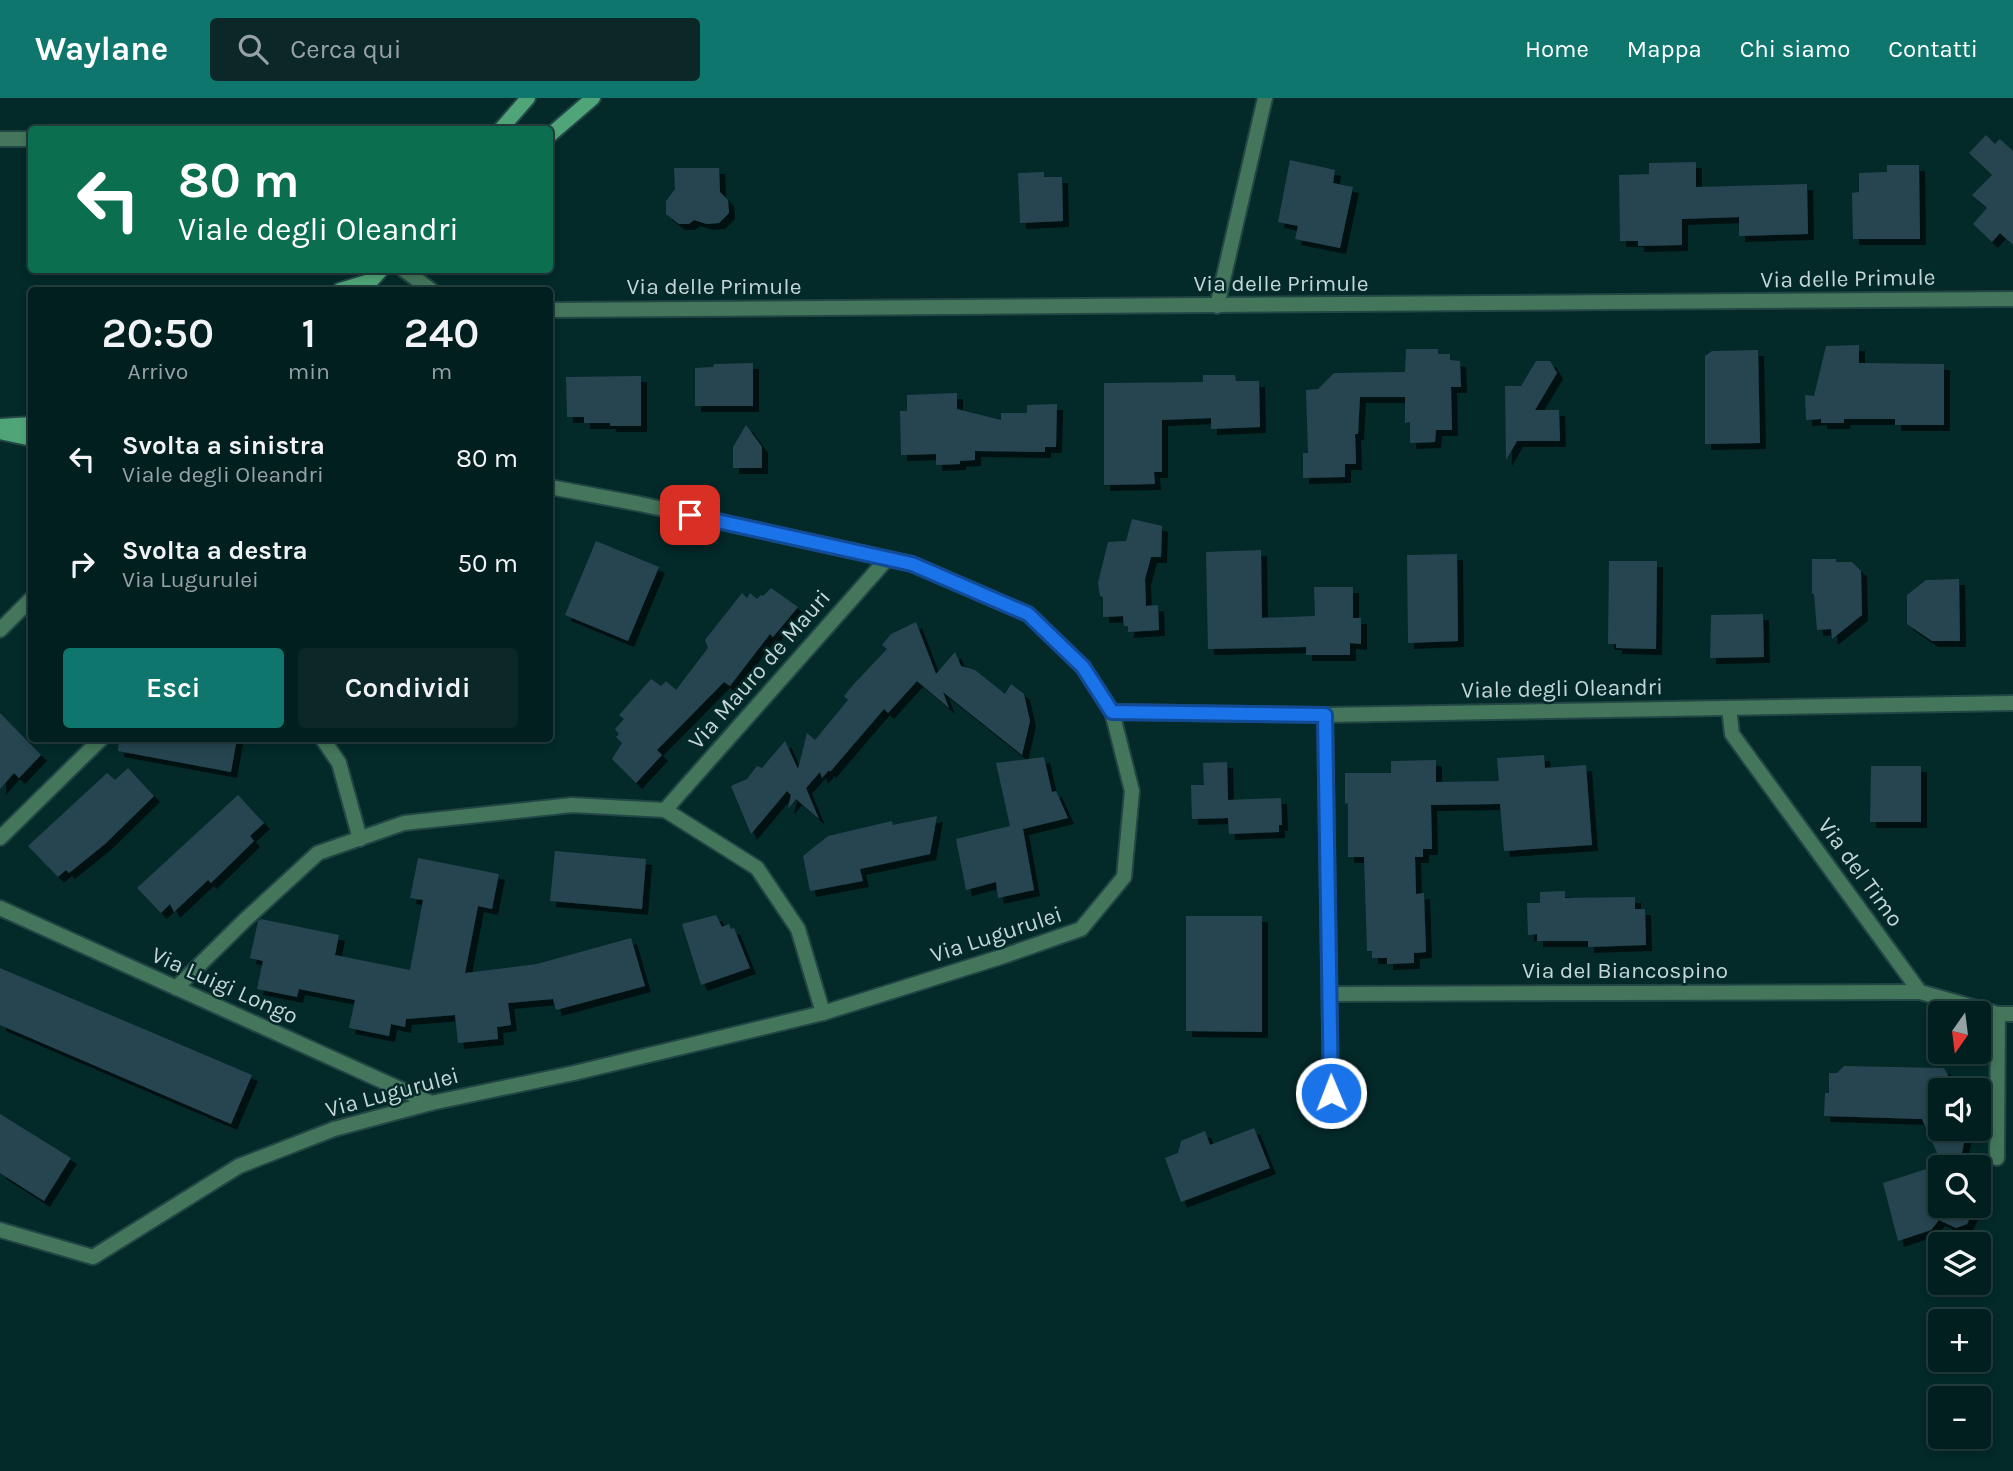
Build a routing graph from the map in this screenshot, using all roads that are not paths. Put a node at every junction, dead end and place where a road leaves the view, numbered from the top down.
1 (528, 98) edge
2 (593, 98) edge
3 (1265, 98) edge
4 (504, 126) edge
5 (553, 132) edge
6 (0, 139) edge
7 (28, 139) edge
8 (408, 273) edge
9 (427, 287) edge
10 (2013, 299) edge
11 (1217, 306) junction
12 (553, 310) edge
13 (28, 424) edge
14 (0, 426) edge
15 (0, 432) edge
16 (28, 438) edge
17 (553, 488) edge
18 (887, 559) junction
19 (28, 602) edge
20 (0, 630) edge
21 (2013, 704) edge
22 (1729, 708) junction
23 (1112, 712) junction
24 (1325, 715) junction
25 (98, 742) edge
26 (325, 742) edge
27 (665, 810) junction
28 (0, 838) edge
29 (360, 839) junction
30 (0, 908) edge
31 (176, 988) junction
32 (1920, 992) junction
33 (1331, 994) junction
34 (823, 1013) junction
35 (1998, 1014) junction
36 (2013, 1014) edge
37 (1331, 1093) dead end
38 (430, 1103) junction
39 (1997, 1158) dead end
40 (0, 1230) edge

1 - 4 main road
2 - 5 main road
3 - 11 street
6 - 7 street
8 - 9 street
10 - 11 street, Via delle Primule
11 - 12 street, Via delle Primule
13 - 14 main road
15 - 16 main road
17 - 18 street, Via Lugurulei
18 - 23 street, Via Lugurulei
18 - 27 street, Via Mauro de Mauri
19 - 20 street
21 - 22 street, Viale degli Oleandri
22 - 24 street, Viale degli Oleandri
22 - 32 street, Via del Timo
23 - 24 street, Viale degli Oleandri
23 - 34 street, Via Lugurulei
24 - 33 street
25 - 28 street
26 - 29 street
27 - 29 street
27 - 34 street
29 - 31 street
30 - 31 street, Via Luigi Longo
31 - 38 street, Via Luigi Longo
32 - 33 street, Via del Biancospino
32 - 35 street
33 - 37 street
34 - 38 street, Via Lugurulei
35 - 36 street
35 - 39 street
38 - 40 street, Via Lugurulei

